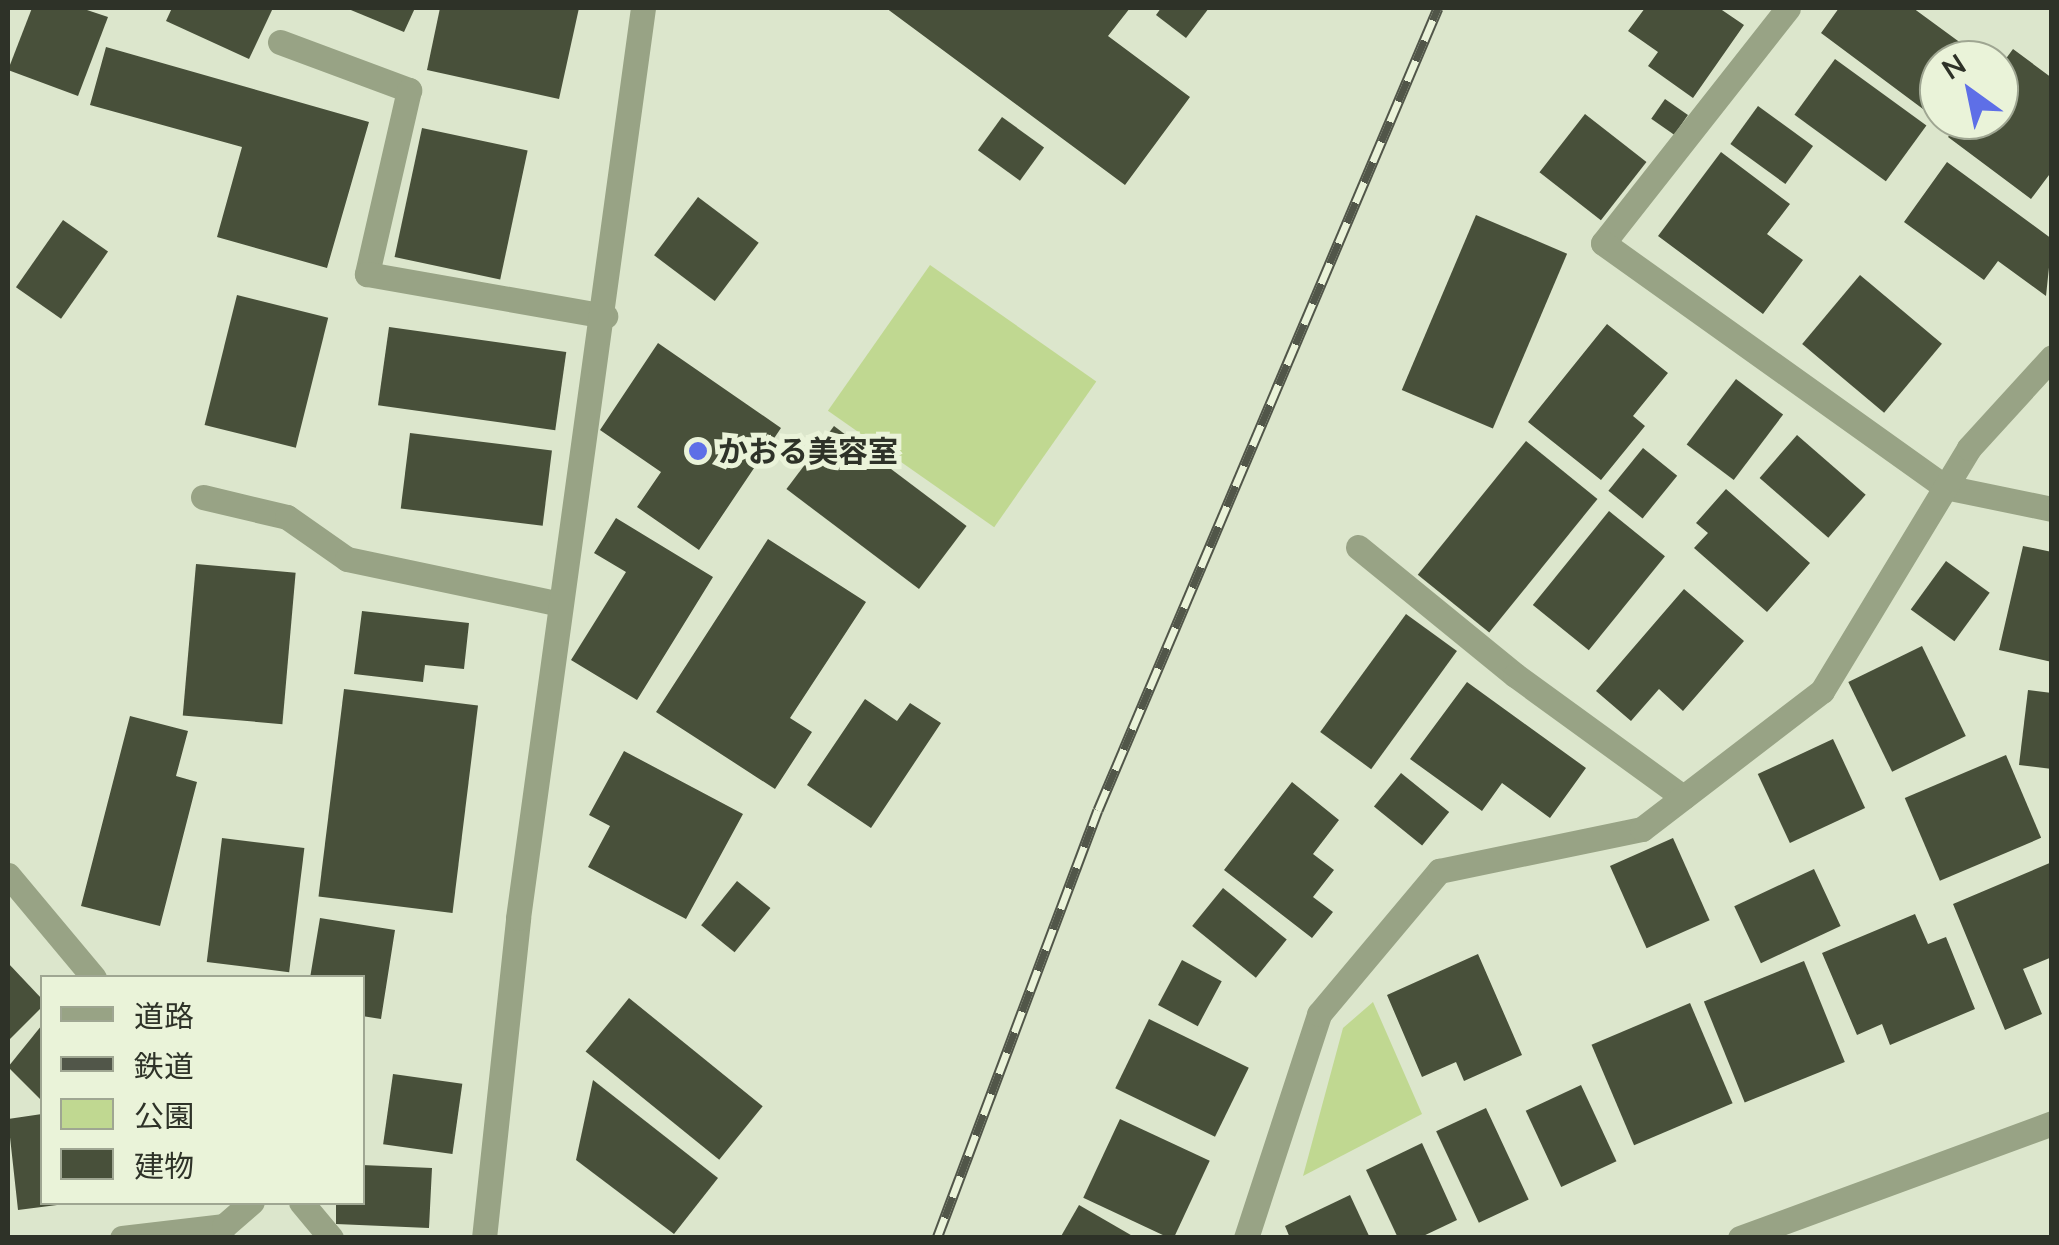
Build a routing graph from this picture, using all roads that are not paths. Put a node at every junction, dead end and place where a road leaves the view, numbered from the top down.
1 (643, 8) edge
2 (1788, 8) edge
3 (280, 42) dead end
4 (604, 316) junction
5 (2052, 357) edge
6 (1945, 487) junction
7 (204, 497) dead end
8 (2052, 509) edge
9 (1358, 546) dead end
10 (560, 604) junction
11 (1683, 798) junction
12 (8, 876) edge
13 (15, 908) edge
14 (91, 975) edge
15 (2052, 1123) edge
16 (249, 1205) edge
17 (304, 1205) edge
18 (225, 1232) edge
19 (122, 1238) edge
20 (331, 1238) edge
21 (484, 1238) edge
22 (1246, 1238) edge
23 (1740, 1238) edge

1 - 4 street
2 - 6 street
3 - 4 street
4 - 10 street
5 - 6 street
6 - 8 street
6 - 11 street
7 - 10 street
9 - 11 street
10 - 21 street
11 - 22 street
12 - 13 street
13 - 14 street
15 - 23 street
16 - 18 street
17 - 20 street
18 - 19 street

